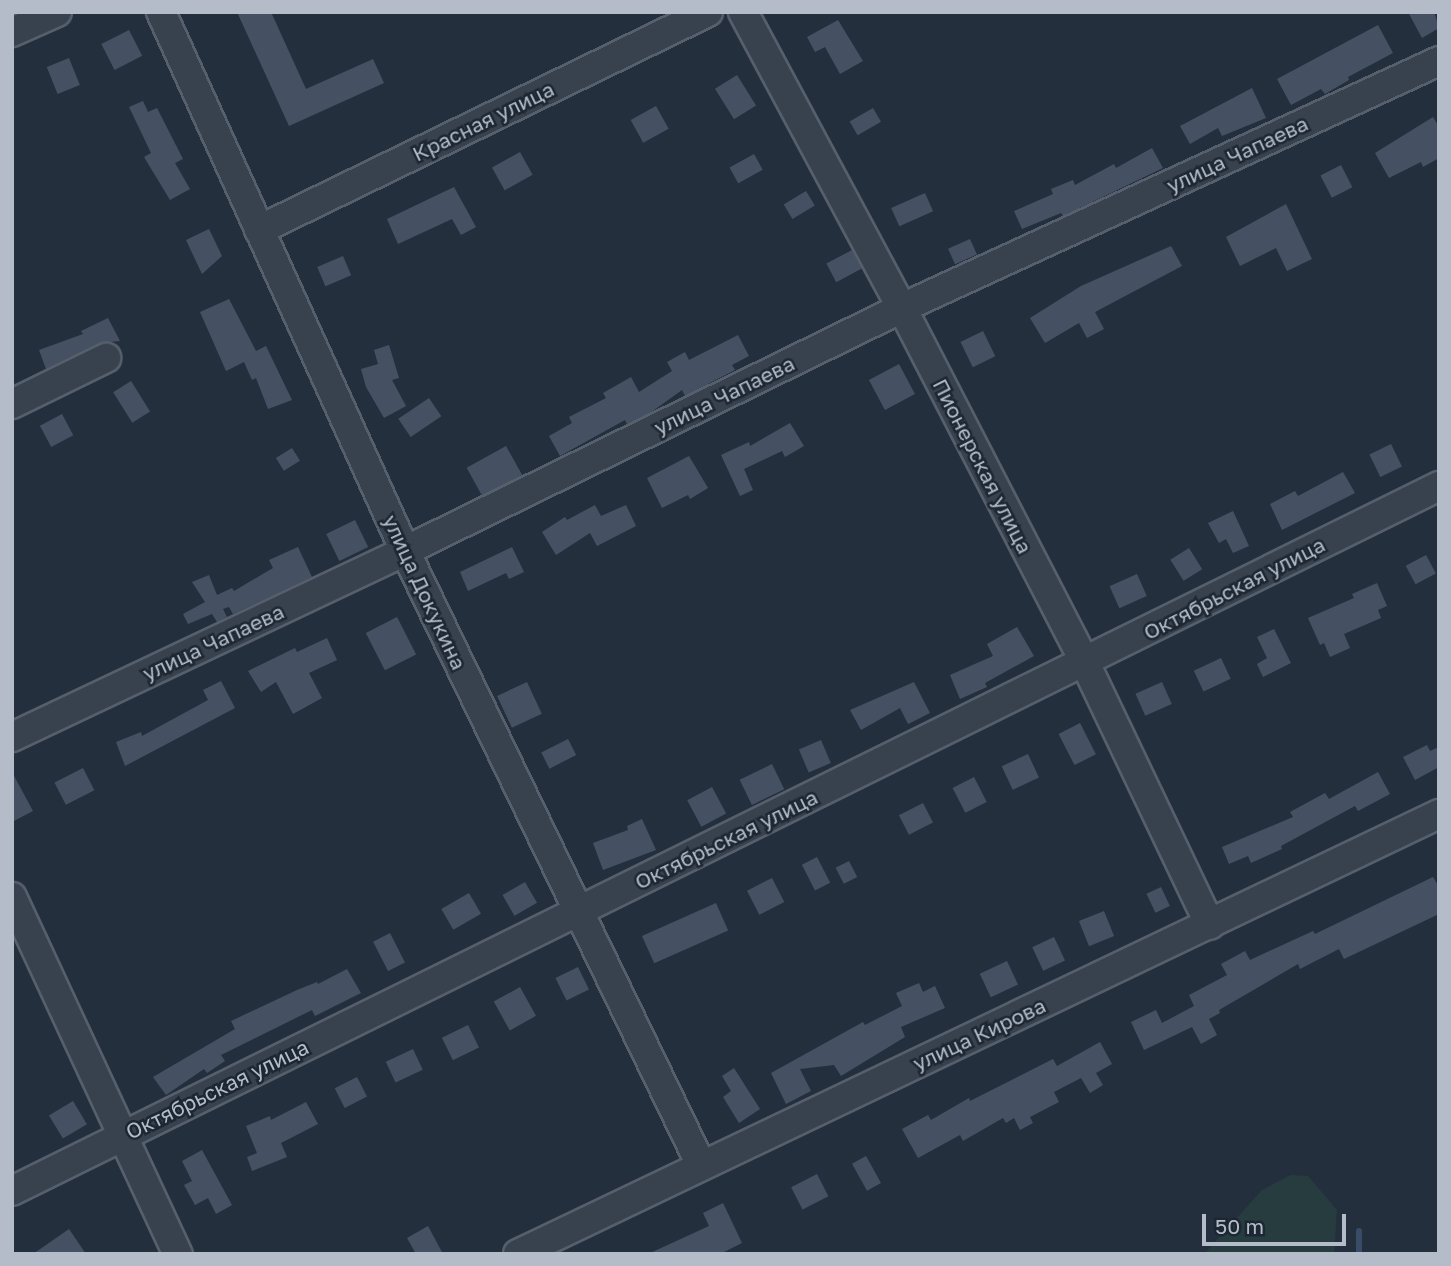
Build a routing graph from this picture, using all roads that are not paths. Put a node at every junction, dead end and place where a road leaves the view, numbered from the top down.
1 (57, 12) edge
2 (161, 12) edge
3 (708, 12) edge
4 (743, 12) edge
5 (12, 32) edge
6 (1439, 61) edge
7 (259, 230) junction
8 (902, 308) junction
9 (106, 358) dead end
10 (12, 404) edge
11 (1439, 486) edge
12 (405, 551) junction
13 (1085, 663) junction
14 (12, 737) edge
15 (1439, 814) edge
16 (12, 897) edge
17 (578, 911) junction
18 (1210, 925) junction
19 (123, 1135) junction
20 (701, 1165) junction
21 (12, 1191) edge
22 (178, 1254) edge
23 (518, 1254) edge

1 - 5 street
2 - 7 street, улица Докукина
3 - 7 street, Красная улица
4 - 8 street, Пионерская улица
6 - 8 street, улица Чапаева
7 - 12 street, улица Докукина
8 - 12 street, улица Чапаева
8 - 13 street, Пионерская улица
9 - 10 street
11 - 13 street, Октябрьская улица
12 - 14 street, улица Чапаева
12 - 17 street, улица Докукина
13 - 17 street, Октябрьская улица
13 - 18 street, Пионерская улица
15 - 18 street, улица Кирова
16 - 19 street
17 - 19 street, Октябрьская улица
17 - 20 street, улица Докукина
18 - 20 street, улица Кирова
19 - 21 street, Октябрьская улица
19 - 22 street
20 - 23 street, улица Кирова

